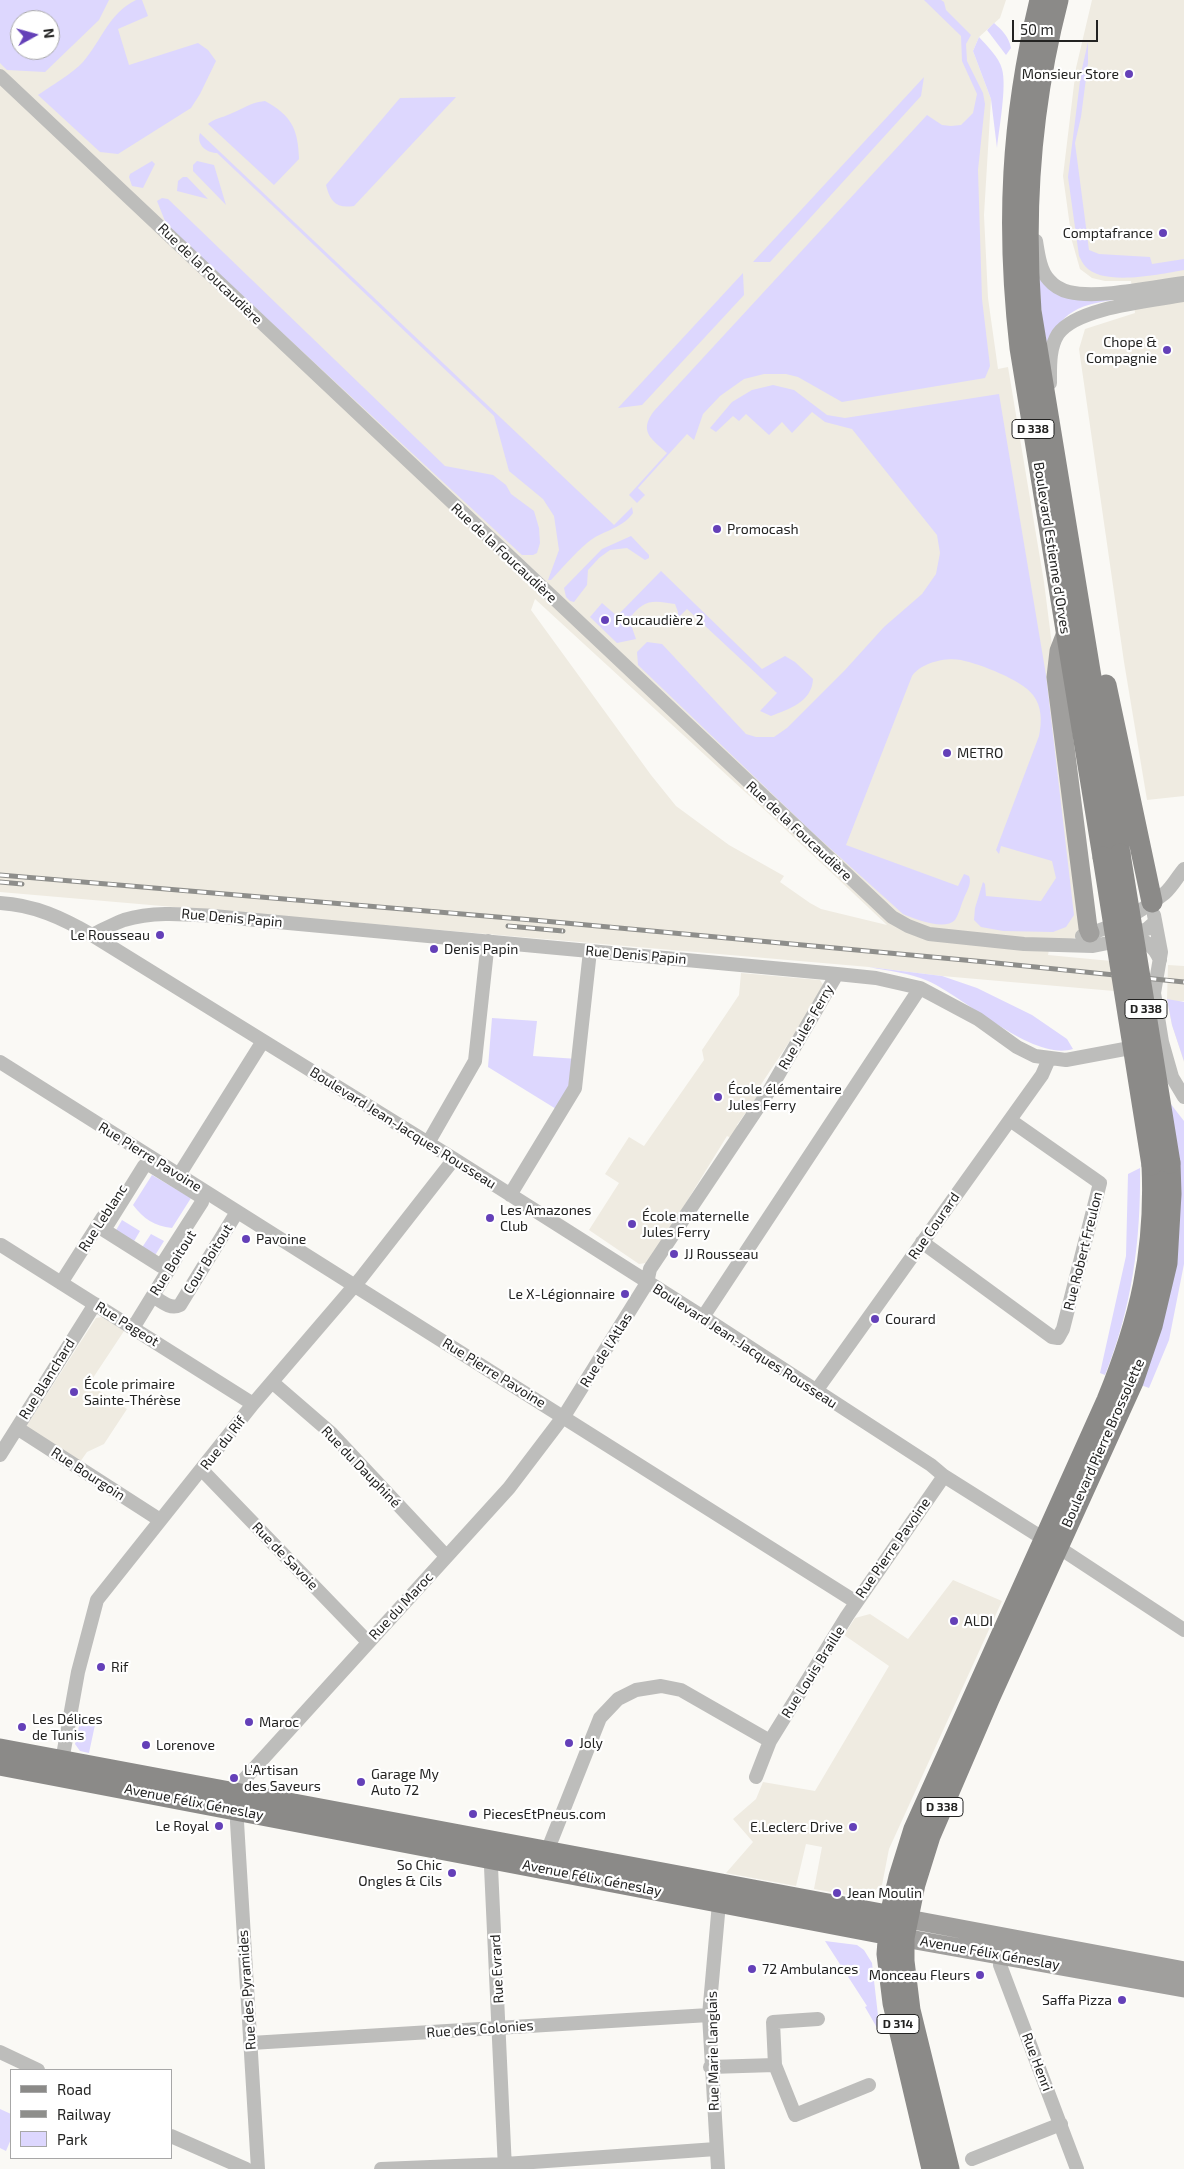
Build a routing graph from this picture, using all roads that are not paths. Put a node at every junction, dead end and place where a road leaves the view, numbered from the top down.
1 (1040, 0) edge
2 (1058, 0) edge
3 (0, 76) edge
4 (1028, 185) junction
5 (1184, 283) edge
6 (1184, 295) edge
7 (1049, 423) junction
8 (1084, 613) junction
9 (1066, 633) junction
10 (1112, 855) junction
11 (1184, 869) edge
12 (2, 906) edge
13 (1153, 912) junction
14 (1090, 933) junction
15 (92, 936) junction
16 (1124, 938) junction
17 (488, 942) junction
18 (1108, 943) junction
19 (1050, 945) junction
20 (590, 951) junction
21 (1160, 961) junction
22 (837, 974) junction
23 (920, 988) junction
24 (263, 1041) junction
25 (1162, 1042) junction
26 (1049, 1059) junction
27 (0, 1062) edge
28 (1184, 1097) edge
29 (1010, 1120) junction
30 (428, 1143) junction
31 (144, 1154) junction
32 (454, 1159) junction
33 (1161, 1164) junction
34 (179, 1175) junction
35 (510, 1195) junction
36 (214, 1198) junction
37 (237, 1212) junction
38 (922, 1242) junction
39 (1, 1245) edge
40 (161, 1266) joint
41 (61, 1282) junction
42 (647, 1283) junction
43 (354, 1285) junction
44 (153, 1296) junction
45 (95, 1304) junction
46 (703, 1317) junction
47 (133, 1328) junction
48 (272, 1382) junction
49 (816, 1391) junction
50 (253, 1404) junction
51 (564, 1416) junction
52 (10, 1432) edge
53 (0, 1455) edge
54 (202, 1470) junction
55 (944, 1476) junction
56 (160, 1520) junction
57 (1051, 1543) junction
58 (446, 1556) junction
59 (856, 1602) junction
60 (1184, 1630) edge
61 (368, 1642) junction
62 (770, 1741) junction
63 (0, 1749) edge
64 (62, 1761) junction
65 (0, 1765) edge
66 (756, 1777) dead end
67 (238, 1802) junction
68 (494, 1850) junction
69 (549, 1852) junction
70 (719, 1903) junction
71 (897, 1927) junction
72 (1002, 1956) junction
73 (1184, 1971) edge
74 (1184, 1988) edge
75 (709, 2015) junction
76 (818, 2019) dead end
77 (500, 2028) junction
78 (251, 2043) junction
79 (0, 2052) edge
80 (775, 2065) junction
81 (710, 2067) junction
82 (36, 2069) edge
83 (869, 2085) dead end
84 (1061, 2124) junction
85 (172, 2136) edge
86 (716, 2149) junction
87 (972, 2159) dead end
88 (505, 2166) edge
89 (246, 2169) edge
90 (258, 2169) edge
91 (381, 2169) edge
92 (718, 2169) edge
93 (932, 2169) edge
94 (949, 2169) edge
95 (1077, 2169) edge

1 - 9 main road, Boulevard Estienne d'Orves / D 338
2 - 4 main road, Boulevard Estienne d'Orves / D 338
3 - 19 street, Rue de la Foucaudière
4 - 5 street
4 - 7 main road, Boulevard Estienne d'Orves / D 338
6 - 7 street
7 - 8 main road, Boulevard Estienne d'Orves / D 338
8 - 10 main road, Boulevard Estienne d'Orves / D 338
8 - 13 main road, D 338
9 - 10 main road, Boulevard Estienne d'Orves / D 338
9 - 14 main road, D 338
10 - 33 main road, Boulevard Pierre Brossolette / D 338, bridge
11 - 13 street
12 - 15 street, Boulevard Jean-Jacques Rousseau
13 - 14 street, Rue de la Foucaudière
13 - 16 street, Rue de la Foucaudière
13 - 21 street
14 - 18 street
14 - 19 street, Rue de la Foucaudière
15 - 17 street, Rue Denis Papin
15 - 24 street, Boulevard Jean-Jacques Rousseau
16 - 18 street, Rue de la Foucaudière
16 - 21 street
17 - 20 street, Rue Denis Papin
17 - 30 street
18 - 19 street, Rue de la Foucaudière
20 - 22 street, Rue Denis Papin
20 - 35 street
21 - 25 street
22 - 23 street, Rue Denis Papin
22 - 42 street, Rue Jules Ferry
23 - 26 street, Rue Denis Papin
23 - 46 street
24 - 30 street, Boulevard Jean-Jacques Rousseau
24 - 34 street
25 - 26 street, Rue Denis Papin
25 - 28 street
26 - 29 street, Rue Courard
27 - 31 street, Rue Pierre Pavoine
29 - 38 street, Rue Courard
29 - 38 street, Rue Robert Freulon
30 - 32 street, Boulevard Jean-Jacques Rousseau
31 - 34 street, Rue Pierre Pavoine
31 - 41 street, Rue Leblanc
32 - 35 street, Boulevard Jean-Jacques Rousseau
32 - 43 street, Rue du Rif
33 - 57 main road, Boulevard Pierre Brossolette / D 338
33 - 57 main road, Boulevard Pierre Brossolette / D 338
34 - 36 street, Rue Pierre Pavoine
35 - 42 street, Boulevard Jean-Jacques Rousseau
36 - 37 street, Rue Pierre Pavoine
36 - 44 street, Rue Boitout
37 - 43 street, Rue Pierre Pavoine
37 - 44 street, Cour Boitout
38 - 49 street, Rue Courard
39 - 41 street, Rue Pageot
40 - 40 street
41 - 45 street, Rue Pageot
42 - 46 street, Boulevard Jean-Jacques Rousseau
42 - 51 street, Rue de l'Atlas
43 - 48 street, Rue du Rif
43 - 51 street, Rue Pierre Pavoine
44 - 47 street, Rue Boitout
45 - 47 street, Rue Pageot
45 - 52 street, Rue Blanchard
46 - 49 street, Boulevard Jean-Jacques Rousseau
47 - 50 street, Rue Pageot
48 - 50 street, Rue du Rif
48 - 58 street, Rue du Dauphiné
49 - 55 street, Boulevard Jean-Jacques Rousseau
50 - 54 street, Rue du Rif
51 - 58 street, Rue du Maroc
51 - 59 street, Rue Pierre Pavoine
52 - 53 street, Rue Blanchard
52 - 56 street, Rue Bourgoin
54 - 56 street, Rue du Rif
54 - 61 street, Rue de Savoie
55 - 57 street, Boulevard Jean-Jacques Rousseau
55 - 59 street, Rue Pierre Pavoine
56 - 64 street, Rue du Rif
57 - 60 street, Boulevard Jean-Jacques Rousseau
57 - 71 main road, Boulevard Pierre Brossolette / D 338
57 - 71 main road, Boulevard Pierre Brossolette / D 338
58 - 61 street, Rue du Maroc
59 - 62 street, Rue Louis Braille
61 - 67 street, Rue du Maroc
62 - 66 street, Rue Louis Braille
62 - 69 street
63 - 64 main road, Avenue Félix Géneslay
64 - 67 main road, Avenue Félix Géneslay
65 - 67 main road, Avenue Félix Géneslay
67 - 68 main road, Avenue Félix Géneslay
67 - 78 street, Rue des Pyramides
68 - 69 main road, Avenue Félix Géneslay
68 - 70 main road, Avenue Félix Géneslay
68 - 77 street, Rue Evrard
69 - 71 main road, Avenue Félix Géneslay
70 - 71 main road, Avenue Félix Géneslay
70 - 75 street, Rue Marie Langlais
71 - 72 main road, Avenue Félix Géneslay
71 - 73 main road, Avenue Félix Géneslay
71 - 93 main road, D 314
71 - 94 main road, D 314
72 - 74 main road, Avenue Félix Géneslay
72 - 84 street, Rue Henri
75 - 77 street, Rue des Colonies
75 - 81 street, Rue Marie Langlais
76 - 80 street
77 - 78 street, Rue des Colonies
77 - 88 street, Rue Evrard
78 - 90 street, Rue des Pyramides
79 - 82 street
80 - 81 street
80 - 83 street
81 - 86 street, Rue Marie Langlais
84 - 87 street
84 - 95 street, Rue Henri
85 - 89 street
86 - 88 street
86 - 92 street, Rue Marie Langlais
88 - 91 street

